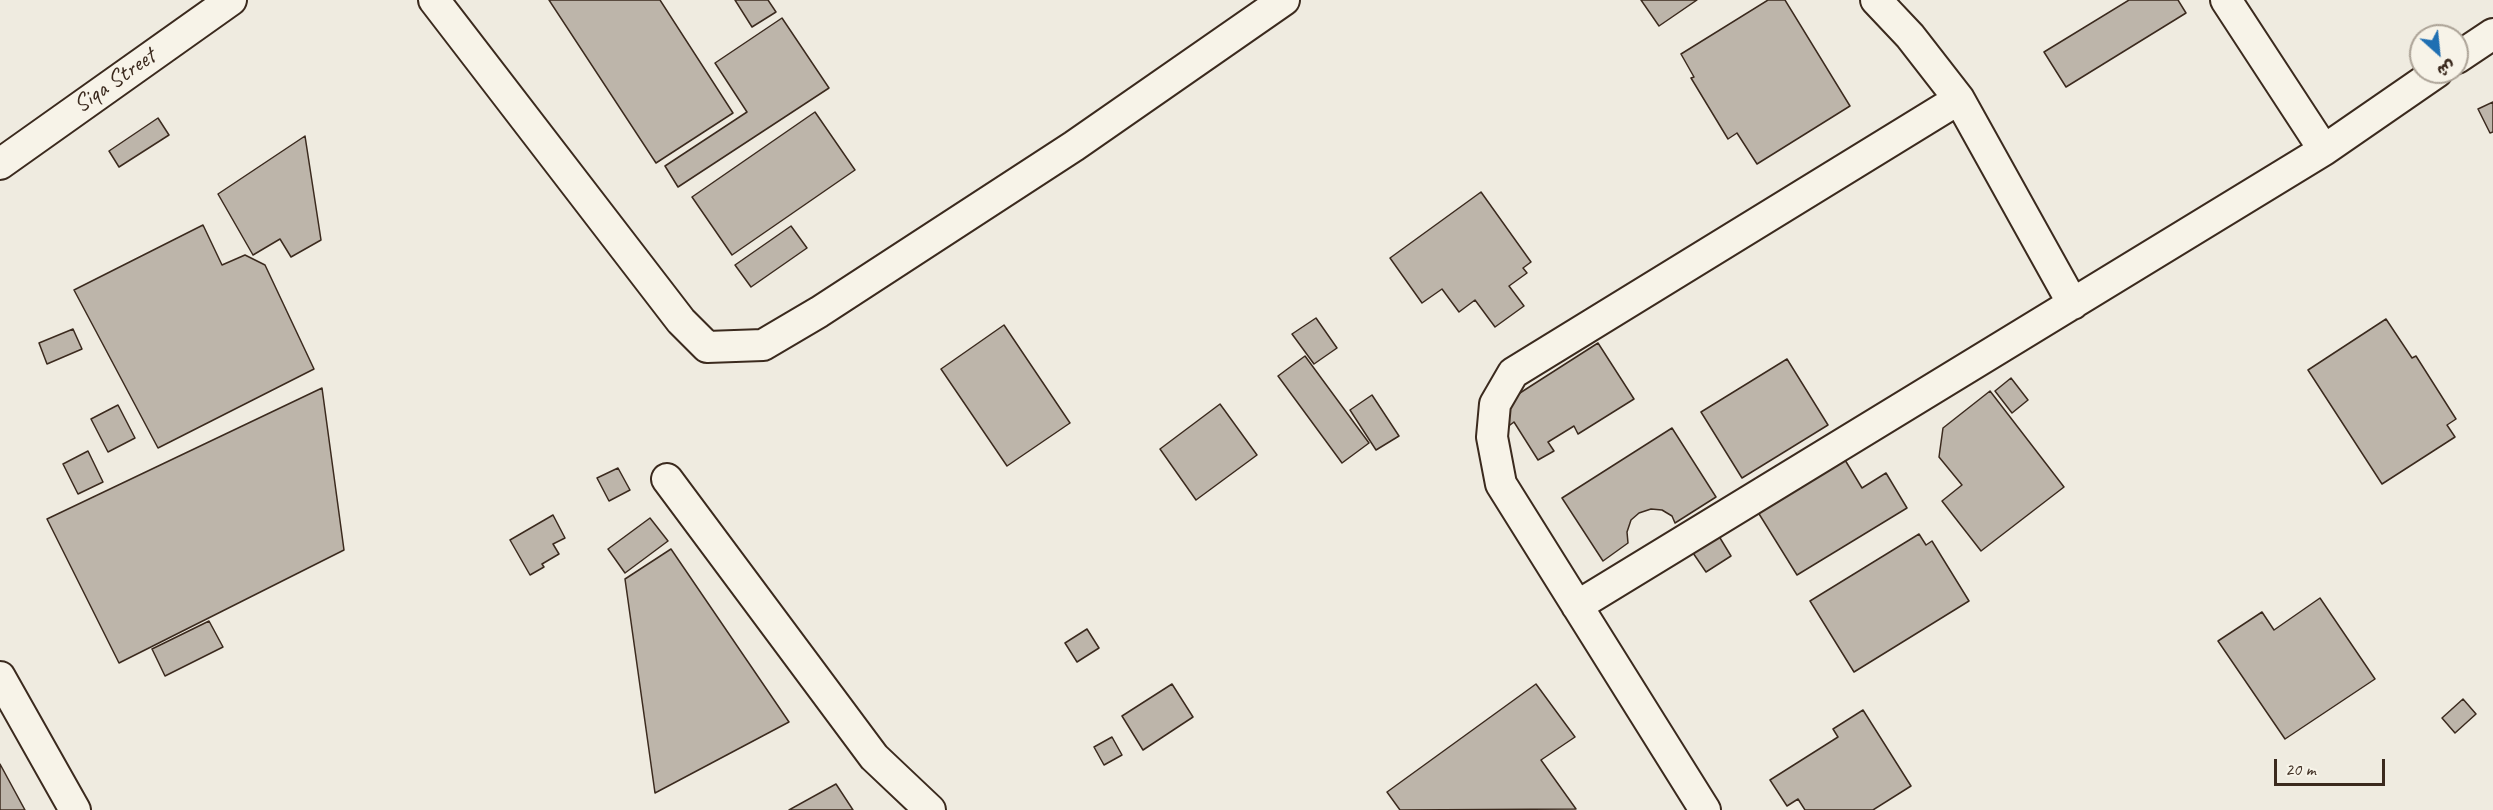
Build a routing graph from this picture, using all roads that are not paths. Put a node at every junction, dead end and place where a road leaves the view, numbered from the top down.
1 (231, 0) edge
2 (434, 0) edge
3 (1284, 0) edge
4 (1876, 0) edge
5 (2226, 0) edge
6 (2493, 34) edge
7 (2469, 50) edge
8 (2420, 84) edge
9 (1959, 99) junction
10 (2324, 150) junction
11 (0, 164) edge
12 (2073, 304) junction
13 (667, 479) dead end
14 (1577, 606) junction
15 (0, 677) edge
16 (75, 810) edge
17 (930, 810) edge
18 (1705, 810) edge

1 - 11 street, Siqa Street
2 - 3 street
4 - 9 street
5 - 10 street
6 - 7 street
8 - 10 street
9 - 12 street
9 - 14 street
10 - 12 street
12 - 14 street
13 - 17 street
14 - 18 street
15 - 16 street

